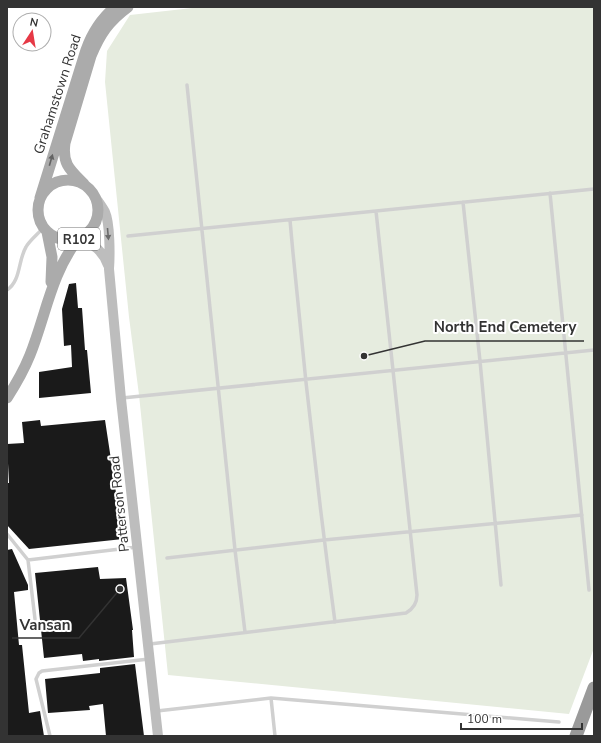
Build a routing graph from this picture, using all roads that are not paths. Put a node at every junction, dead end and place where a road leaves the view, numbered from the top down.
1 (115, 7) edge
2 (128, 7) edge
3 (187, 84) dead end
4 (84, 184) junction
5 (594, 189) edge
6 (550, 193) junction
7 (40, 198) junction
8 (98, 201) junction
9 (463, 202) junction
10 (376, 211) junction
11 (290, 220) junction
12 (202, 229) junction
13 (45, 230) junction
14 (128, 236) dead end
15 (79, 239) junction
16 (109, 268) junction
17 (7, 290) edge
18 (51, 291) junction
19 (594, 350) edge
20 (565, 352) junction
21 (480, 361) junction
22 (394, 371) junction
23 (305, 380) junction
24 (219, 389) junction
25 (7, 398) edge
26 (121, 398) junction
27 (582, 515) junction
28 (496, 524) junction
29 (410, 531) junction
30 (7, 534) edge
31 (324, 540) junction
32 (137, 547) junction
33 (235, 550) junction
34 (166, 558) dead end
35 (28, 560) junction
36 (501, 585) dead end
37 (589, 590) dead end
38 (34, 619) dead end
39 (335, 622) junction
40 (245, 632) junction
41 (148, 644) junction
42 (150, 658) junction
43 (594, 688) edge
44 (271, 698) junction
45 (156, 711) junction
46 (560, 722) dead end
47 (50, 736) edge
48 (158, 736) edge
49 (275, 736) edge
50 (576, 736) edge

7 -> 1 main road, Grahamstown Road / R102
2 - 4 main road, Grahamstown Road
3 - 12 lane
4 - 7 main road
4 - 8 main road, Grahamstown Road
5 - 6 lane
6 - 9 lane
6 - 20 lane
7 - 13 main road, Grahamstown Road / R102
8 - 15 main road, Grahamstown Road / R102
8 -> 16 street, Patterson Road
9 - 10 lane
9 - 21 lane
10 - 11 lane
10 - 22 lane
11 - 12 lane
11 - 23 lane
12 - 14 lane
12 - 24 lane
13 - 15 main road, R102
13 - 17 lane
13 - 18 main road, Grahamstown Road / R102
15 - 16 street, Patterson Road
15 - 18 main road, Grahamstown Road / R102
16 - 26 street, Patterson Road
18 - 25 main road, Grahamstown Road / R102
19 - 20 lane
20 - 21 lane
20 - 27 lane
21 - 22 lane
21 - 28 lane
22 - 23 lane
22 - 29 lane
23 - 24 lane
23 - 31 lane
24 - 26 lane
24 - 33 lane
26 - 32 street, Patterson Road
27 - 28 lane
27 - 37 lane
28 - 29 lane
28 - 36 lane
29 - 31 lane
29 - 39 lane
30 - 35 lane
31 - 33 lane
31 - 39 lane
32 - 35 lane
32 - 41 street, Patterson Road
33 - 34 lane
33 - 40 lane
35 - 38 lane
39 - 40 lane
40 - 41 lane
41 - 42 street, Patterson Road
42 - 45 street, Patterson Road
42 - 47 lane
43 - 50 highway
44 - 45 lane
44 - 46 lane
44 - 49 lane
45 - 48 street, Patterson Road

